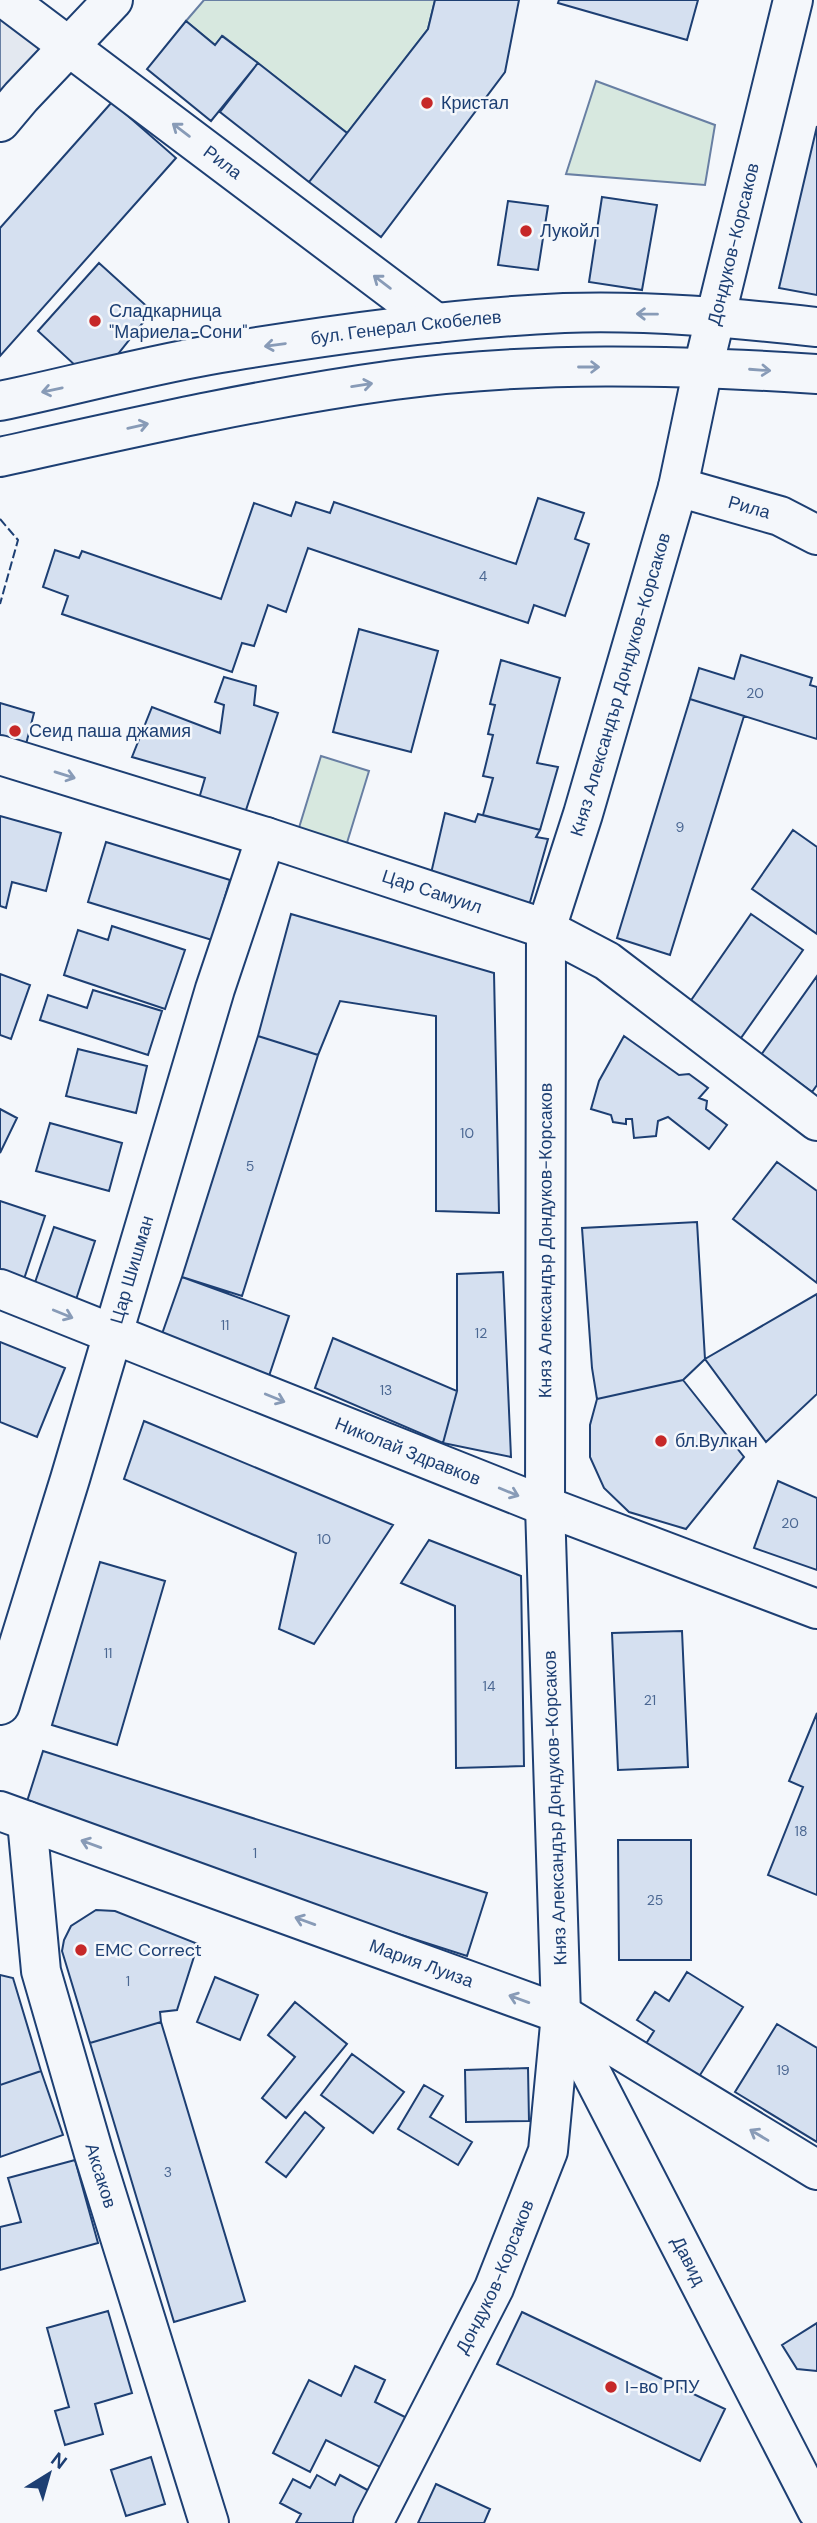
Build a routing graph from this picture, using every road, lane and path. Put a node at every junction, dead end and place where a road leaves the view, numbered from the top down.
1 (7, 0) edge
2 (113, 0) edge
3 (793, 0) edge
4 (69, 45) junction
5 (0, 122) edge
6 (715, 316) junction
7 (436, 323) junction
8 (817, 327) edge
9 (703, 368) junction
10 (817, 374) edge
11 (0, 401) edge
12 (0, 457) edge
13 (678, 487) junction
14 (817, 535) edge
15 (0, 755) edge
16 (266, 837) junction
17 (546, 929) junction
18 (817, 1121) edge
19 (0, 1289) edge
20 (113, 1334) junction
21 (545, 1506) junction
22 (817, 1609) edge
23 (0, 1704) edge
24 (14, 1816) edge
25 (561, 2014) junction
26 (817, 2170) edge
27 (817, 2510) edge
28 (209, 2523) edge
29 (373, 2523) edge

1 - 4 street, Рила
2 - 4 street
3 - 6 street, Дондуков-Корсаков
4 - 5 street
7 -> 4 street, Рила
6 -> 7 street, бул. Генерал Скобелев
6 - 8 street, бул. Генерал Скобелев
6 - 9 street, Дондуков-Корсаков
7 -> 11 street, бул. Генерал Скобелев
9 -> 10 street
12 -> 9 street
9 - 13 street, Дондуков-Корсаков
13 - 14 street, Рила
13 - 17 street, Княз Александър Дондуков-Корсаков
15 -> 16 street, Цар Самуил
16 - 17 street, Цар Самуил
16 - 20 street, Цар Шишман
17 - 18 street, Цар Самуил
17 - 21 street, Княз Александър Дондуков-Корсаков
19 -> 20 street, Николай Здравков
20 -> 21 street, Николай Здравков
20 - 23 street, Цар Шишман
21 - 22 street, Николай Здравков
21 - 25 street, Княз Александър Дондуков-Корсаков
25 -> 24 street, Мария Луиза
24 - 28 street, Аксаков
26 -> 25 street, Мария Луиза
25 - 27 street, Давид
25 - 29 street, Дондуков-Корсаков

